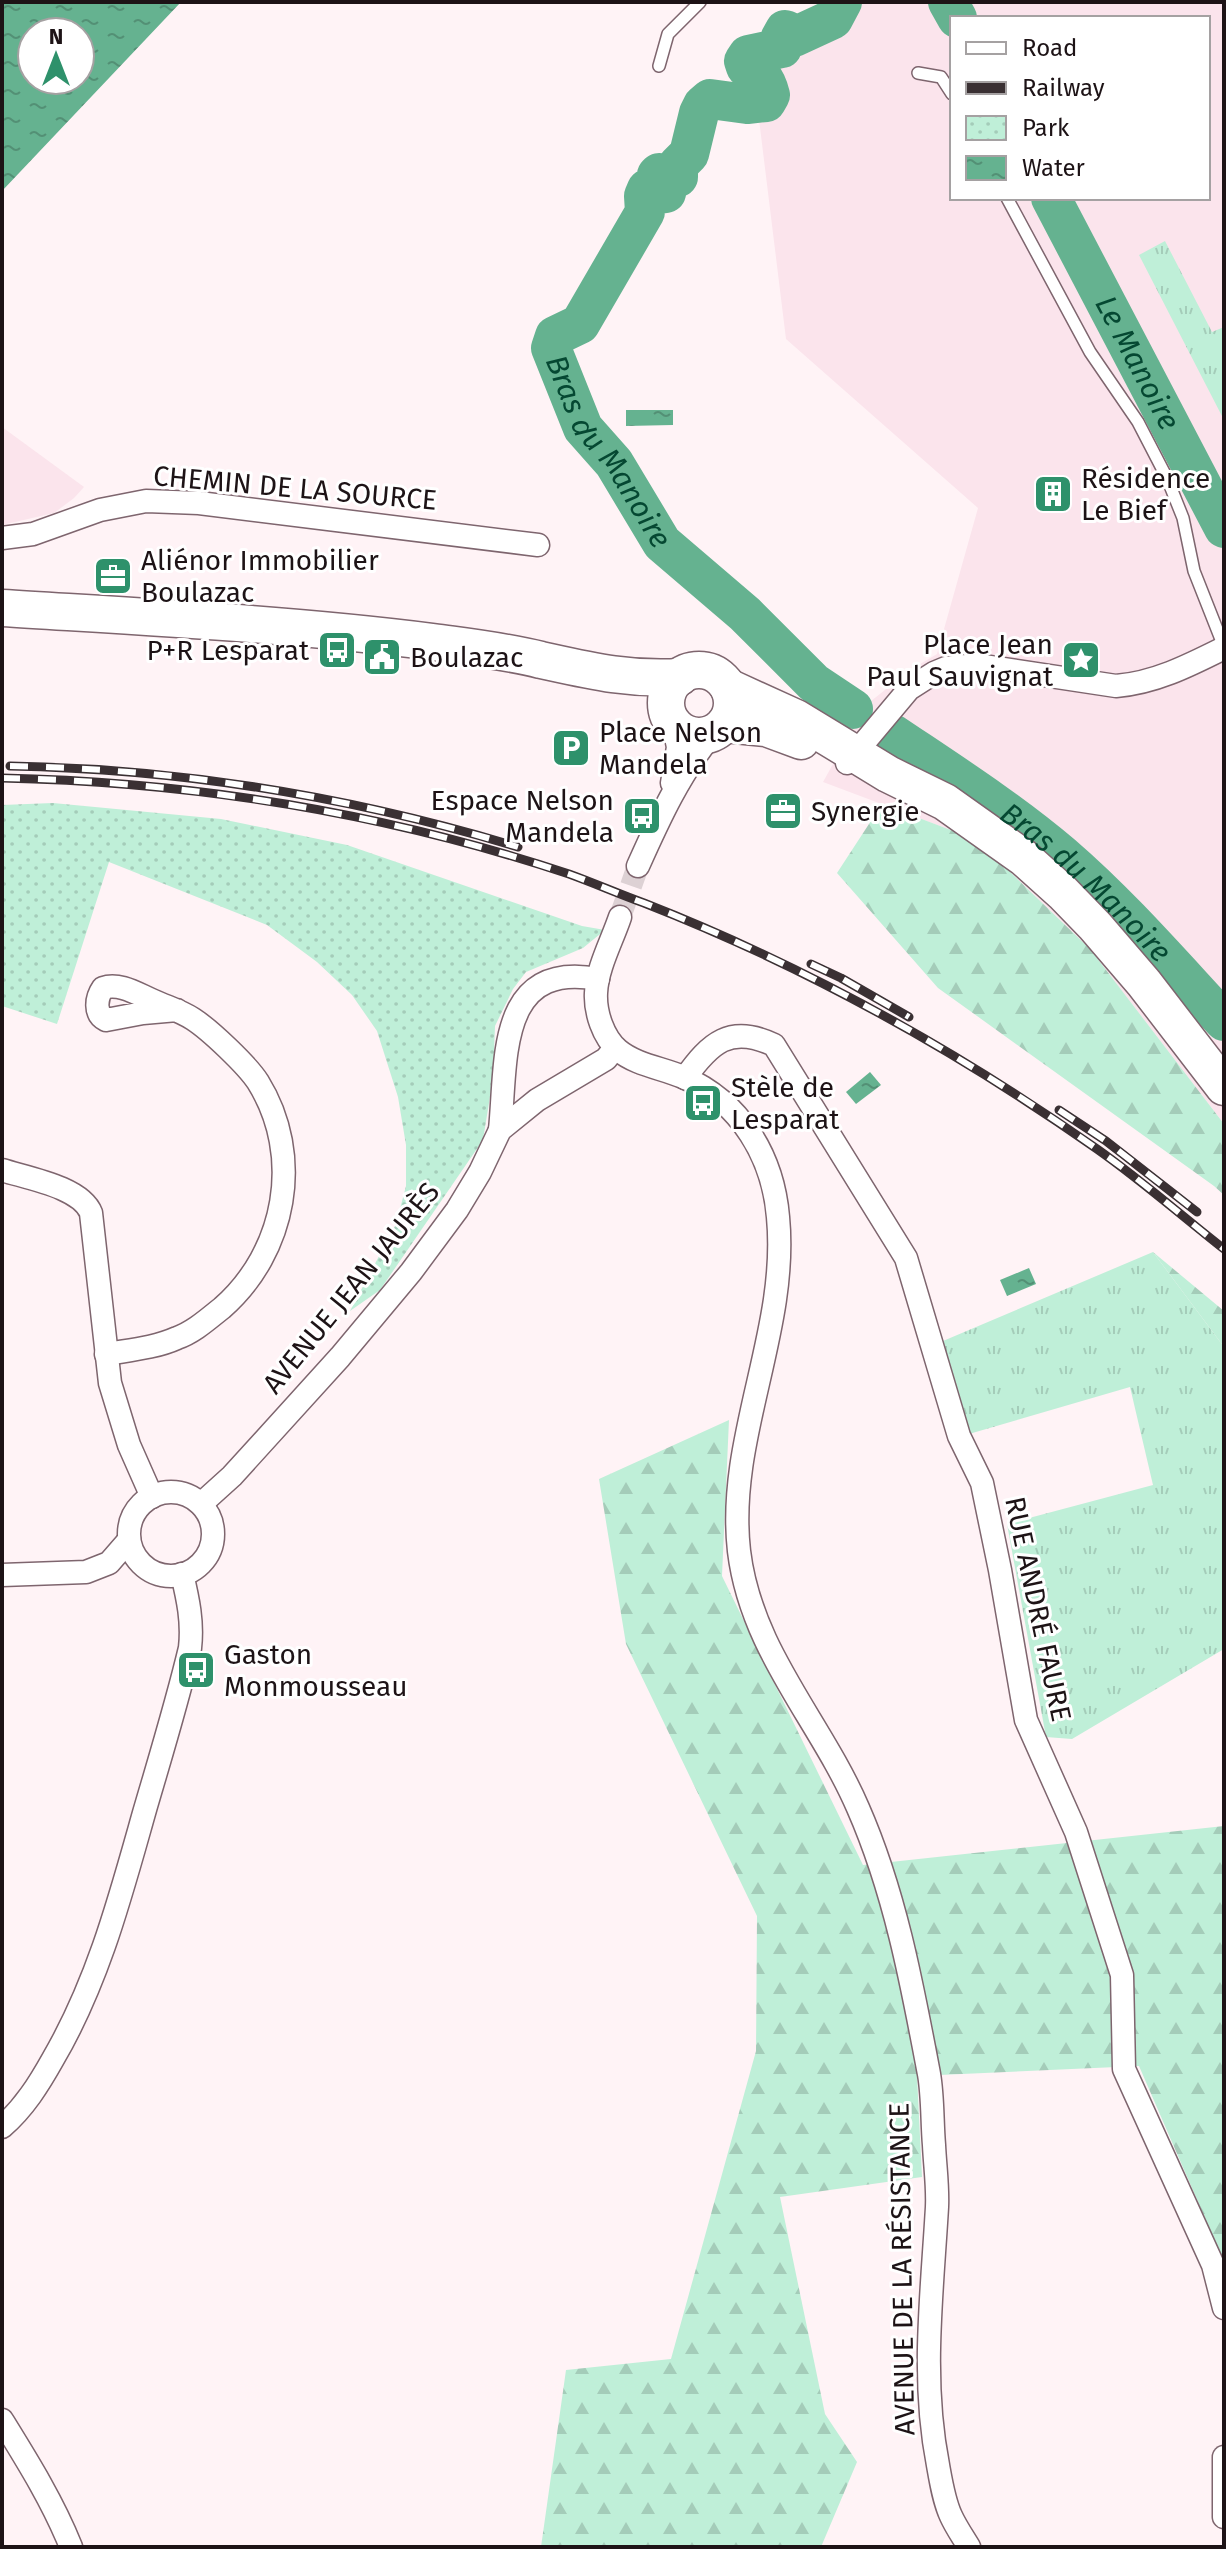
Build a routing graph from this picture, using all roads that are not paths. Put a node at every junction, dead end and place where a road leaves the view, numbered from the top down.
1 (700, 2) edge
2 (659, 66) dead end
3 (918, 73) dead end
4 (950, 91) edge
5 (1008, 200) edge
6 (2, 538) edge
7 (538, 545) dead end
8 (2, 608) edge
9 (39, 610) junction
10 (2, 618) edge
11 (1224, 647) edge
12 (590, 672) junction
13 (680, 677) junction
14 (728, 687) junction
15 (673, 723) junction
16 (719, 729) junction
17 (850, 760) junction
18 (668, 800) junction
19 (638, 866) tunnel mouth
20 (620, 917) tunnel mouth
21 (598, 979) junction
22 (177, 1010) dead end
23 (615, 1048) junction
24 (685, 1078) junction
25 (1224, 1087) edge
26 (500, 1130) junction
27 (2, 1170) edge
28 (106, 1354) junction
29 (152, 1497) junction
30 (201, 1504) junction
31 (129, 1540) junction
32 (182, 1574) junction
33 (2, 1575) edge
34 (2, 2127) edge
35 (1224, 2308) edge
36 (2, 2420) edge
37 (1224, 2457) edge
38 (1224, 2517) edge
39 (71, 2547) edge
40 (969, 2547) edge

1 - 2 lane
3 - 4 lane
5 - 11 lane
6 - 7 street, CHEMIN DE LA SOURCE
8 - 9 main road
9 - 10 main road
9 - 12 main road
11 - 17 street
12 - 13 main road
12 - 15 main road
13 - 14 main road
13 - 15 main road
14 - 16 main road
14 - 17 main road
15 - 16 main road
15 - 18 street
16 - 17 main road
16 - 18 street
17 - 25 main road
18 - 19 street
20 - 21 street
21 - 23 street
21 - 26 street
22 - 28 street
23 - 24 street, AVENUE DE LA RÉSISTANCE
23 - 26 street, AVENUE JEAN JAURÈS
24 - 35 street, RUE ANDRÉ FAURE
24 - 40 street, AVENUE DE LA RÉSISTANCE
26 - 30 street, AVENUE JEAN JAURÈS
27 - 28 street
28 - 29 street
29 - 30 street
29 - 31 street
30 - 32 street
31 - 32 street
31 - 33 street
32 - 34 street
36 - 39 street
37 - 38 street

